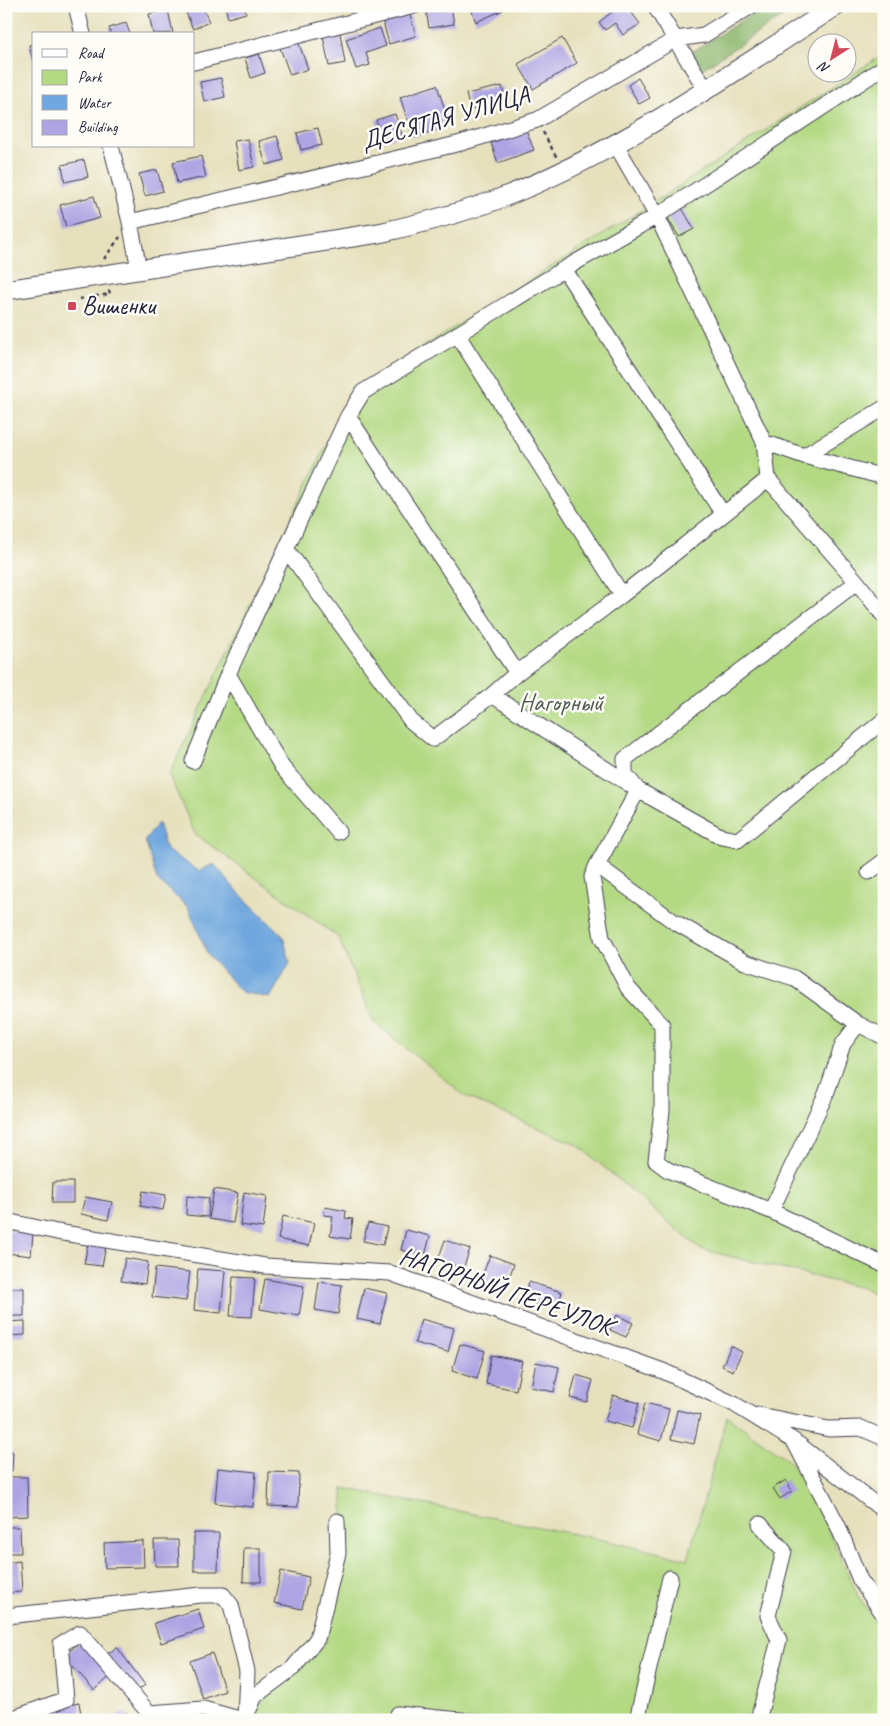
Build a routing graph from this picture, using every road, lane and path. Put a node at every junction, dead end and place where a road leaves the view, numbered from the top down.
1 (76, 6) edge
2 (414, 6) edge
3 (654, 6) edge
4 (751, 6) edge
5 (836, 6) edge
6 (82, 32) edge
7 (676, 40) junction
8 (195, 62) edge
9 (884, 67) edge
10 (706, 90) junction
11 (537, 120) junction
12 (615, 143) junction
13 (111, 148) edge
14 (564, 170) junction
15 (656, 216) junction
16 (130, 222) junction
17 (95, 260) dead end
18 (139, 269) junction
19 (564, 269) junction
20 (6, 290) edge
21 (457, 334) junction
22 (884, 408) edge
23 (348, 416) junction
24 (764, 442) junction
25 (804, 456) junction
26 (884, 477) edge
27 (768, 479) junction
28 (723, 514) junction
29 (287, 550) junction
30 (857, 582) junction
31 (622, 595) junction
32 (884, 616) edge
33 (517, 673) junction
34 (228, 674) junction
35 (492, 695) junction
36 (884, 720) edge
37 (193, 761) dead end
38 (638, 790) junction
39 (338, 832) dead end
40 (884, 861) edge
41 (597, 865) junction
42 (869, 872) dead end
43 (858, 1024) junction
44 (884, 1037) edge
45 (771, 1211) junction
46 (6, 1221) edge
47 (884, 1265) edge
48 (756, 1414) dead end
49 (884, 1438) edge
50 (793, 1440) junction
51 (884, 1511) edge
52 (337, 1521) dead end
53 (760, 1524) dead end
54 (670, 1578) dead end
55 (884, 1615) edge
56 (6, 1616) edge
57 (8, 1720) edge
58 (244, 1720) edge
59 (399, 1720) edge
60 (461, 1720) edge
61 (637, 1720) edge
62 (758, 1720) edge

1 - 6 street
2 - 8 street
3 - 7 street
4 - 7 street, ДЕСЯТАЯ УЛИЦА
5 - 10 main road
7 - 10 street
7 - 11 street, ДЕСЯТАЯ УЛИЦА
9 - 15 street
10 - 12 main road
11 - 14 path
11 - 16 street, ДЕСЯТАЯ УЛИЦА
12 - 14 main road
12 - 15 street
13 - 16 street
14 - 18 main road
15 - 19 street
15 - 24 street
16 - 17 path
16 - 18 street
18 - 20 main road
19 - 21 street
19 - 28 street
21 - 23 street
21 - 31 street
22 - 25 street
23 - 29 street
23 - 33 street
24 - 25 street
24 - 27 street
25 - 26 street
27 - 28 street
27 - 30 street
28 - 31 street
29 - 34 street
29 - 35 street
30 - 32 street
30 - 38 street
31 - 33 street
33 - 35 street
34 - 37 street
34 - 39 street
35 - 38 street
36 - 38 street
38 - 41 street
40 - 42 street
41 - 43 street
41 - 45 street
43 - 44 street
43 - 45 street
45 - 47 street
46 - 50 street, НАГОРНЫЙ ПЕРЕУЛОК
48 - 49 street
50 - 51 street, НАГОРНЫЙ ПЕРЕУЛОК
50 - 55 street
52 - 58 street
53 - 62 street
54 - 61 street
56 - 58 street
57 - 58 street
59 - 60 street

